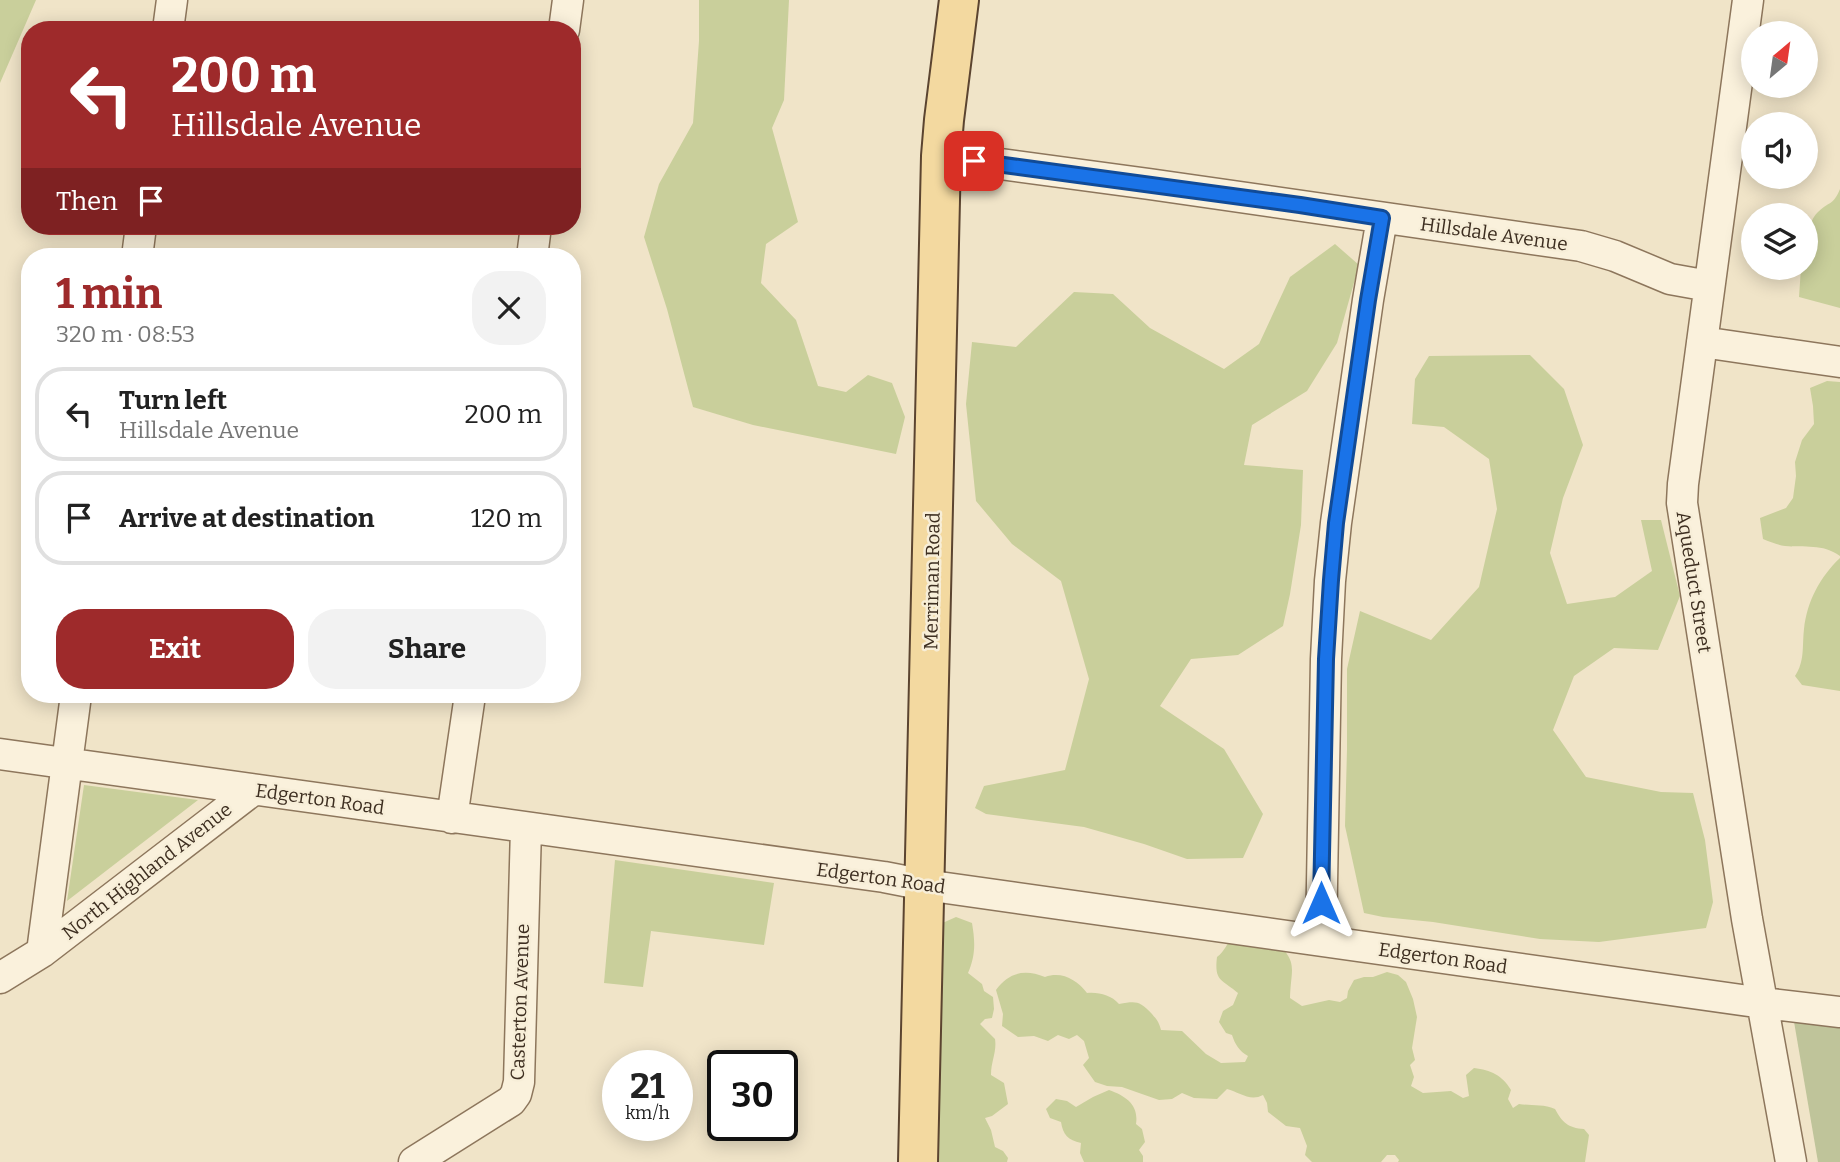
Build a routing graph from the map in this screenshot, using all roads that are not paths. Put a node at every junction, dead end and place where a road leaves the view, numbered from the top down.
1 (172, 0) edge
2 (568, 0) edge
3 (959, 0) edge
4 (1748, 0) edge
5 (169, 21) edge
6 (565, 21) edge
7 (941, 156) junction
8 (1382, 218) junction
9 (1709, 286) junction
10 (1702, 342) junction
11 (1840, 362) edge
12 (75, 703) edge
13 (469, 703) edge
14 (0, 754) edge
15 (67, 764) junction
16 (253, 790) junction
17 (452, 818) junction
18 (526, 828) junction
19 (925, 884) junction
20 (1321, 940) junction
21 (42, 952) junction
22 (0, 978) edge
23 (1763, 1003) junction
24 (1840, 1012) edge
25 (414, 1162) edge
26 (918, 1162) edge
27 (1791, 1162) edge

1 - 5 street
2 - 6 street
3 - 7 main road, Merriman Road
4 - 9 street, Aqueduct Street
7 - 8 street, Hillsdale Avenue
7 - 19 main road, Merriman Road
8 - 9 street, Hillsdale Avenue
8 - 20 street
9 - 10 street, Aqueduct Street
10 - 11 street
10 - 23 street, Aqueduct Street
12 - 15 street, North Highland Avenue
13 - 17 street
14 - 15 street, Edgerton Road
15 - 16 street, Edgerton Road
15 - 21 street, North Highland Avenue
16 - 17 street, Edgerton Road
16 - 21 street, North Highland Avenue
17 - 18 street, Edgerton Road
18 - 19 street, Edgerton Road
18 - 25 street, Casterton Avenue
19 - 20 street, Edgerton Road
19 - 26 main road, Merriman Road
20 - 23 street, Edgerton Road
21 - 22 street, North Highland Avenue
23 - 24 street, Edgerton Road
23 - 27 street, Aqueduct Street

